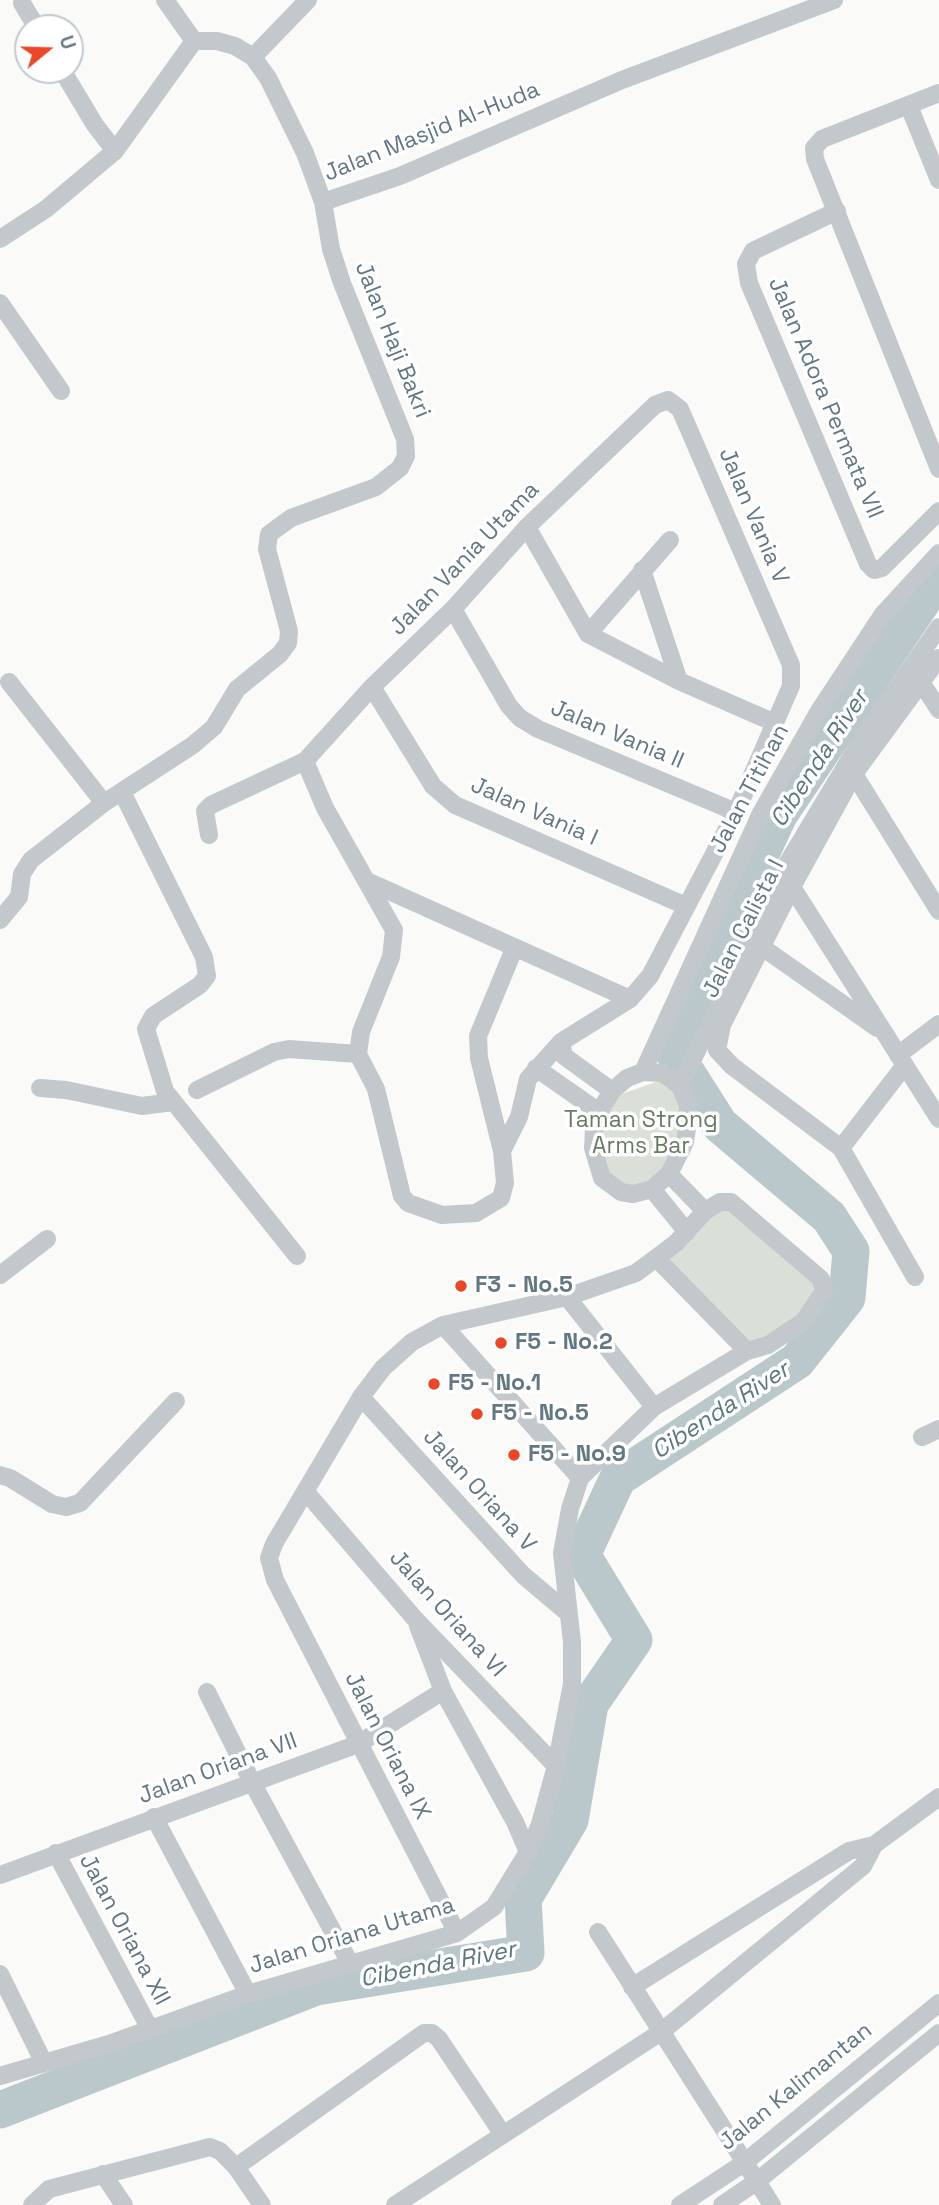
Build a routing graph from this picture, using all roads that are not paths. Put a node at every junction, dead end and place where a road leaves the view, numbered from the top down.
1 (165, 0) edge
2 (308, 0) edge
3 (834, 0) edge
4 (22, 3) dead end
5 (29, 14) edge
6 (194, 41) junction
7 (253, 57) junction
8 (70, 84) edge
9 (939, 93) edge
10 (909, 106) junction
11 (115, 151) junction
12 (939, 180) edge
13 (323, 202) junction
14 (837, 211) junction
15 (0, 239) edge
16 (0, 303) edge
17 (61, 391) dead end
18 (668, 400) joint
19 (939, 469) edge
20 (939, 511) edge
21 (527, 527) junction
22 (670, 540) dead end
23 (939, 552) edge
24 (642, 570) junction
25 (453, 609) junction
26 (939, 627) edge
27 (588, 634) junction
28 (939, 658) edge
29 (679, 681) junction
30 (9, 682) dead end
31 (922, 682) junction
32 (372, 687) junction
33 (939, 710) edge
34 (775, 723) junction
35 (305, 761) junction
36 (855, 774) junction
37 (122, 792) junction
38 (104, 803) junction
39 (736, 812) junction
40 (209, 835) dead end
41 (369, 882) junction
42 (792, 887) junction
43 (406, 900) junction
44 (686, 906) junction
45 (939, 911) edge
46 (0, 920) edge
47 (394, 930) junction
48 (762, 947) junction
49 (514, 949) junction
50 (630, 999) junction
51 (939, 1024) edge
52 (885, 1034) junction
53 (561, 1042) junction
54 (358, 1054) junction
55 (901, 1060) junction
56 (536, 1068) junction
57 (643, 1072) junction
58 (680, 1086) junction
59 (40, 1088) dead end
60 (197, 1090) dead end
61 (612, 1091) junction
62 (173, 1102) junction
63 (599, 1112) junction
64 (939, 1119) edge
65 (841, 1148) junction
66 (502, 1152) junction
67 (669, 1174) junction
68 (652, 1189) junction
69 (705, 1211) junction
70 (687, 1232) junction
71 (47, 1239) dead end
72 (297, 1255) dead end
73 (657, 1259) junction
74 (0, 1275) edge
75 (915, 1277) dead end
76 (567, 1297) junction
77 (443, 1325) junction
78 (747, 1351) junction
79 (360, 1397) junction
80 (176, 1401) dead end
81 (654, 1407) junction
82 (939, 1429) edge
83 (922, 1437) dead end
84 (0, 1475) edge
85 (580, 1478) junction
86 (306, 1492) junction
87 (568, 1613) junction
88 (415, 1619) junction
89 (443, 1691) junction
90 (207, 1692) dead end
91 (358, 1744) junction
92 (556, 1766) junction
93 (253, 1784) junction
94 (939, 1797) edge
95 (153, 1817) junction
96 (874, 1845) junction
97 (528, 1852) junction
98 (55, 1853) junction
99 (0, 1875) edge
100 (598, 1932) dead end
101 (457, 1933) junction
102 (350, 1963) junction
103 (0, 1974) edge
104 (632, 1987) junction
105 (248, 1994) junction
106 (939, 2003) edge
107 (150, 2029) junction
108 (661, 2032) junction
109 (939, 2033) edge
110 (44, 2063) junction
111 (0, 2076) edge
112 (502, 2133) junction
113 (744, 2163) junction
114 (236, 2167) junction
115 (103, 2174) junction
116 (756, 2182) junction
117 (32, 2205) edge
118 (124, 2205) edge
119 (262, 2205) edge
120 (396, 2205) edge
121 (680, 2205) edge
122 (722, 2205) edge
123 (772, 2205) edge

1 - 6 street
2 - 7 street
3 - 13 street, Jalan Masjid Al-Huda
4 - 5 street
6 - 7 street
6 - 11 street
7 - 13 street, Jalan Masjid Al-Huda
8 - 11 street
9 - 10 street
10 - 12 street
10 - 14 street
11 - 15 street
13 - 37 street, Jalan Haji Bakri
14 - 19 street
14 - 20 street, Jalan Adora Permata VII
16 - 17 street
18 - 21 street, Jalan Vania Utama
18 - 34 street, Jalan Vania V
21 - 25 street, Jalan Vania Utama
21 - 27 street
22 - 24 street
23 - 57 street, Jalan Titihan
24 - 27 street
24 - 29 street
25 - 32 street, Jalan Vania Utama
25 - 39 street, Jalan Vania II
26 - 58 street
27 - 29 street
28 - 31 street, Jalan Calista I
29 - 34 street
30 - 38 street
31 - 33 street
31 - 36 street, Jalan Calista I
32 - 35 street, Jalan Vania Utama
32 - 44 street, Jalan Vania I
34 - 39 street
35 - 40 street, Jalan Vania Utama
35 - 41 street
36 - 42 street, Jalan Calista I
36 - 45 street
37 - 38 street
37 - 62 street
38 - 46 street
39 - 44 street
41 - 43 street
41 - 47 street
42 - 48 street, Jalan Calista I
42 - 52 street
43 - 47 street
43 - 49 street
44 - 50 street
47 - 54 street
48 - 52 street
48 - 65 street, Jalan Calista I
49 - 50 street
49 - 66 street
50 - 53 street
51 - 55 street
52 - 55 street
53 - 56 street
53 - 61 street
54 - 60 street
54 - 66 street
55 - 64 street
55 - 65 street
56 - 63 street
56 - 66 street
57 - 58 street
57 - 61 street
58 - 67 street
59 - 62 street
61 - 63 street
62 - 72 street
63 - 68 street
65 - 75 street
67 - 68 street
67 - 69 street
68 - 70 street
69 - 70 street
69 - 78 street, Jalan Oriana Utama
70 - 73 street
71 - 74 street
73 - 76 street
73 - 78 street
76 - 77 street
76 - 81 street
77 - 79 street
77 - 85 street
78 - 81 street, Jalan Oriana Utama
79 - 86 street
79 - 87 street, Jalan Oriana V
80 - 84 street
81 - 85 street, Jalan Oriana Utama
82 - 83 street
85 - 87 street, Jalan Oriana Utama
86 - 88 street, Jalan Oriana VI
86 - 91 street, Jalan Oriana IX
87 - 92 street, Jalan Oriana Utama
88 - 89 street
88 - 92 street, Jalan Oriana VI
89 - 91 street, Jalan Oriana VII
89 - 97 street
90 - 93 street
91 - 93 street, Jalan Oriana VII
91 - 101 street, Jalan Oriana IX
92 - 97 street, Jalan Oriana Utama
93 - 95 street, Jalan Oriana VII
93 - 102 street
94 - 96 street
95 - 98 street, Jalan Oriana VII
95 - 105 street
96 - 104 street
96 - 108 street
97 - 101 street, Jalan Oriana Utama
98 - 99 street, Jalan Oriana VII
98 - 107 street, Jalan Oriana XII
100 - 104 street
101 - 102 street, Jalan Oriana Utama
102 - 105 street, Jalan Oriana Utama
103 - 110 street
104 - 108 street
105 - 107 street, Jalan Oriana Utama
106 - 113 street, Jalan Kalimantan
107 - 110 street, Jalan Oriana Utama
108 - 112 street
108 - 113 street
109 - 116 street, Jalan Kalimantan
110 - 111 street, Jalan Oriana Utama
112 - 114 street
112 - 120 street
113 - 116 street
113 - 121 street, Jalan Kalimantan
114 - 115 street
114 - 119 street
115 - 117 street
115 - 118 street
116 - 122 street, Jalan Kalimantan
116 - 123 street

